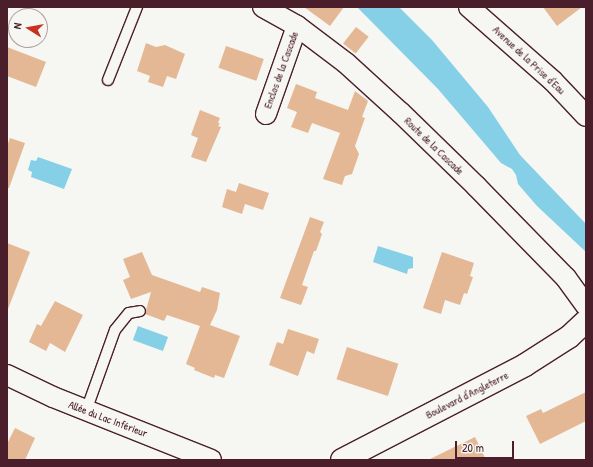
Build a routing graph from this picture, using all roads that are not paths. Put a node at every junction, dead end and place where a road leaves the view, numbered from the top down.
1 (137, 7) edge
2 (263, 7) edge
3 (469, 7) edge
4 (297, 26) junction
5 (108, 80) dead end
6 (266, 114) dead end
7 (586, 116) edge
8 (586, 306) edge
9 (140, 310) dead end
10 (586, 321) edge
11 (7, 375) edge
12 (86, 411) junction
13 (211, 460) edge
14 (342, 460) edge

1 - 5 lane
2 - 4 street, Route de la Cascade
3 - 7 street, Avenue de la Prise d'Eau
4 - 6 street, Enclos de la Cascade
4 - 8 street, Route de la Cascade
9 - 12 lane
10 - 14 street, Boulevard d'Angleterre
11 - 12 street, Allée du Lac Inférieur
12 - 13 street, Allée du Lac Inférieur

